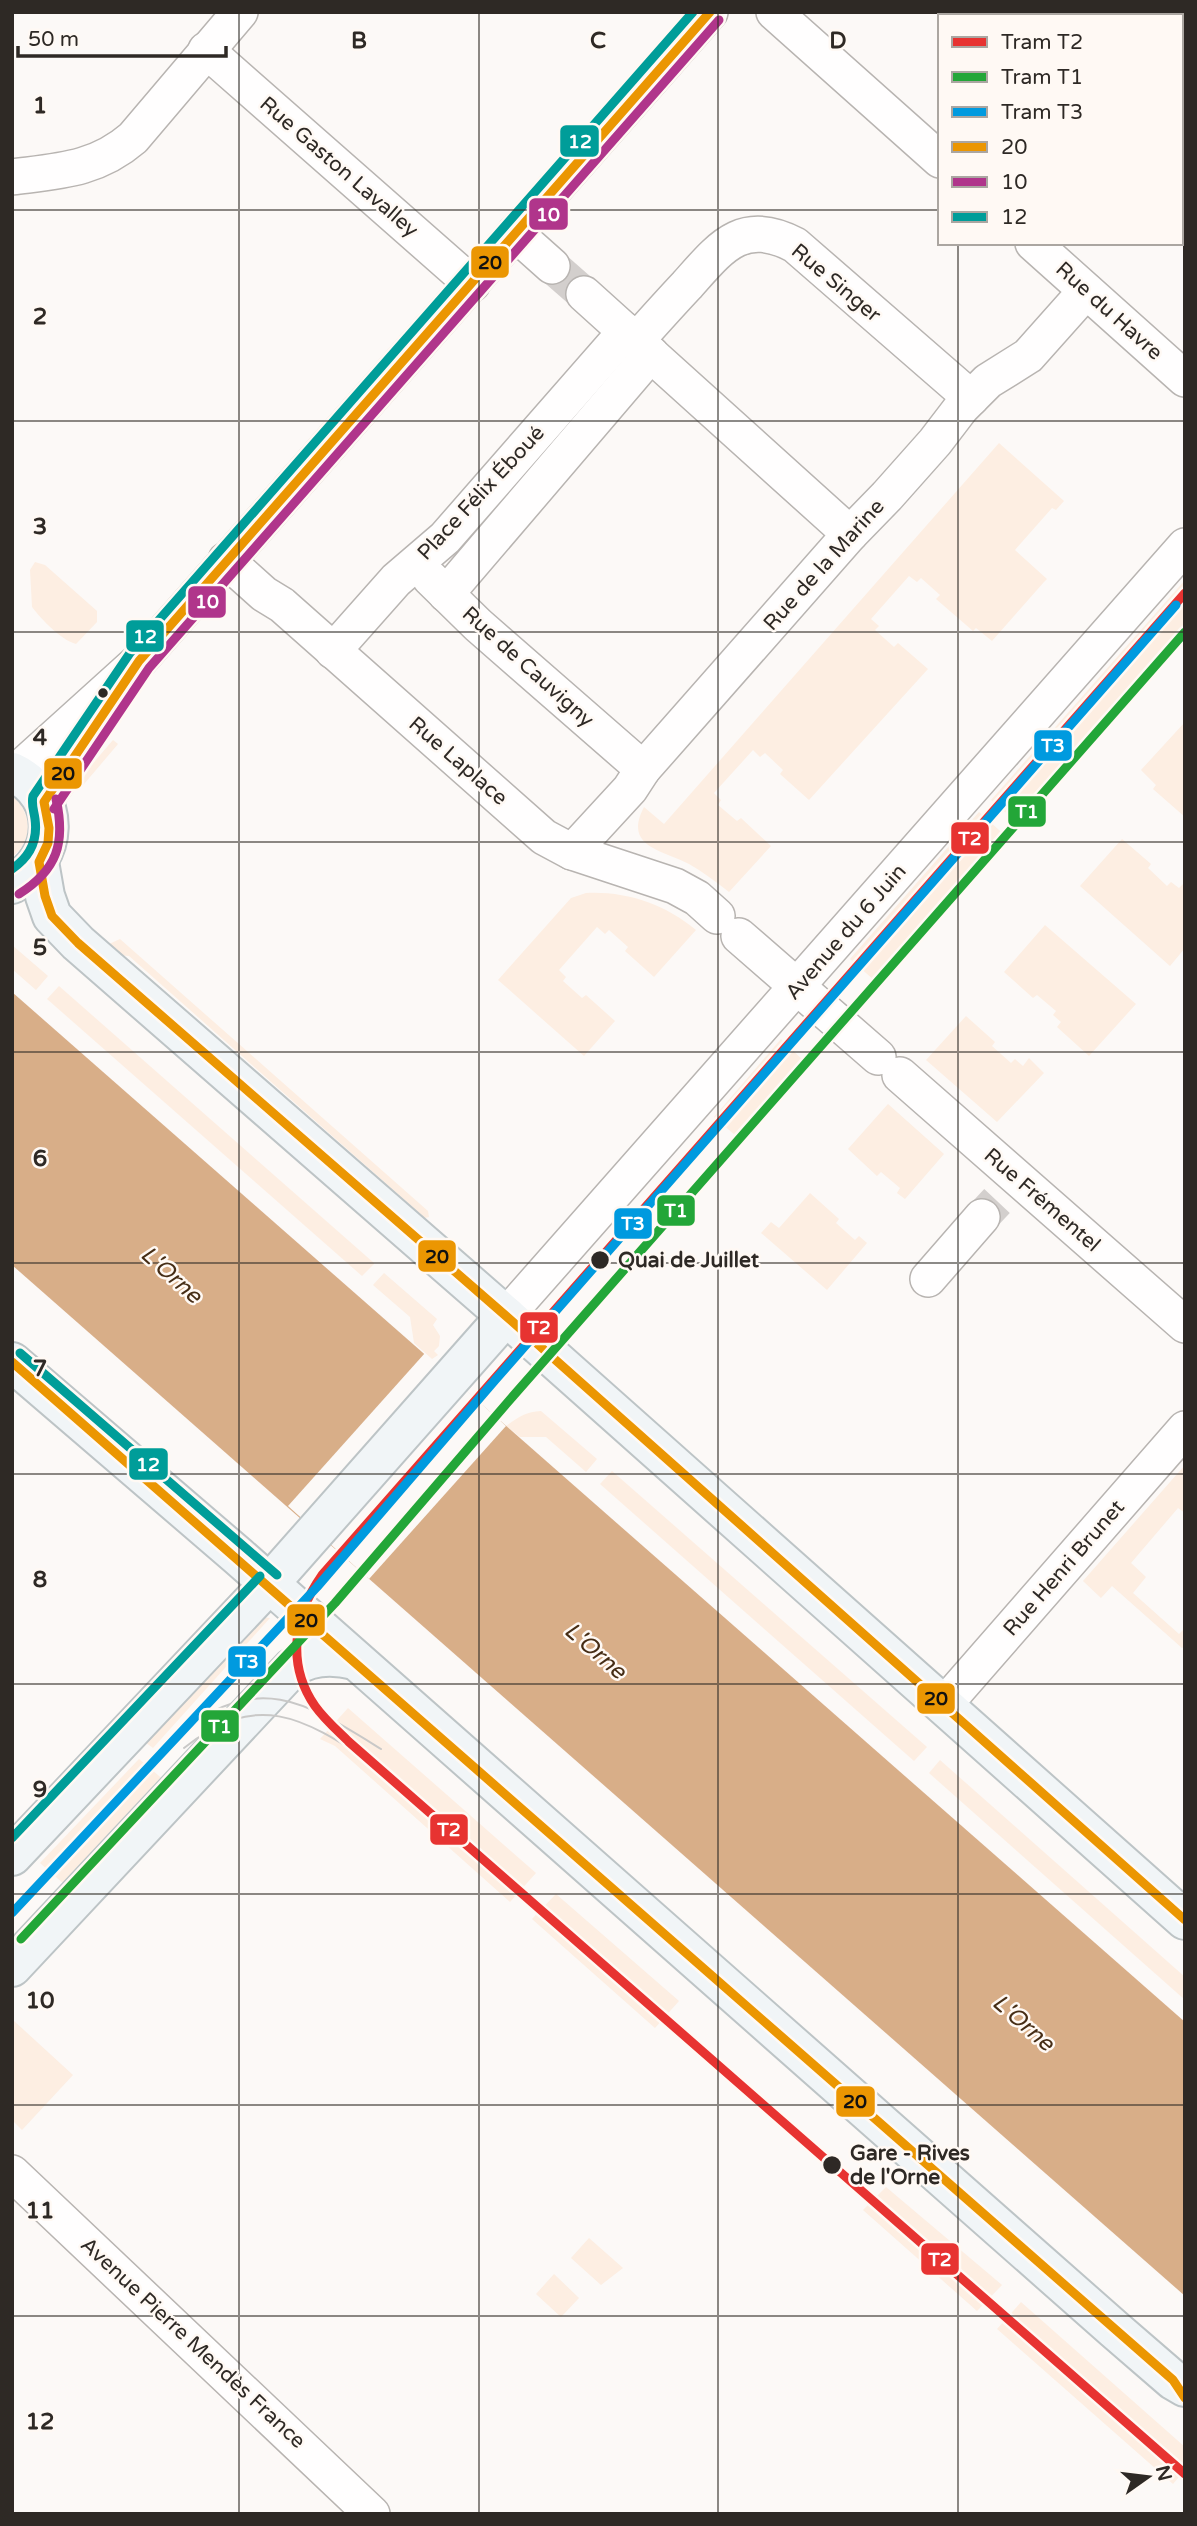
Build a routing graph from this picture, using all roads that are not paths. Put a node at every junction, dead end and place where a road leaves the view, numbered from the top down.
1 (240, 12) edge
2 (710, 12) edge
3 (774, 12) edge
4 (206, 50) junction
5 (938, 158) edge
6 (12, 177) edge
7 (515, 233) junction
8 (1035, 245) edge
9 (552, 267) tunnel mouth
10 (472, 284) junction
11 (1086, 291) junction
12 (584, 294) tunnel mouth
13 (638, 342) junction
14 (1185, 379) edge
15 (971, 398) junction
16 (850, 534) junction
17 (1185, 546) edge
18 (226, 560) junction
19 (415, 564) junction
20 (446, 594) junction
21 (333, 651) junction
22 (138, 661) junction
23 (643, 769) junction
24 (13, 773) edge
25 (44, 803) junction
26 (572, 852) junction
27 (25, 873) edge
28 (798, 987) junction
29 (996, 1197) junction
30 (928, 1279) dead end
31 (506, 1316) junction
32 (1185, 1325) edge
33 (12, 1362) edge
34 (1185, 1429) edge
35 (269, 1584) junction
36 (355, 1660) junction
37 (943, 1706) junction
38 (12, 1856) edge
39 (1185, 1920) edge
40 (12, 1967) edge
41 (12, 2173) edge
42 (1181, 2388) edge
43 (372, 2514) edge

1 - 4 street
2 - 7 street
3 - 5 street
4 - 6 street
4 - 10 street, Rue Gaston Lavalley
7 - 9 street
7 - 10 street
8 - 11 street, Rue du Havre
10 - 18 street
11 - 14 street, Rue du Havre
11 - 15 street, Rue de la Marine
12 - 13 street
13 - 15 street, Rue Singer
13 - 16 street
13 - 19 street, Place Félix Éboué
13 - 20 street, Place Félix Éboué
15 - 16 street, Rue de la Marine
16 - 23 street, Rue de la Marine
17 - 28 street, Avenue du 6 Juin
18 - 21 street, Rue Laplace
18 - 22 street
19 - 20 street, Rue de Cauvigny
19 - 21 street, Place Félix Éboué
20 - 23 street, Rue de Cauvigny
21 - 26 street, Rue Laplace
22 - 24 street
22 - 25 street
23 - 26 street, Rue de la Marine
24 - 25 main road
25 - 27 main road
26 - 28 street, Rue Laplace
27 - 31 main road
28 - 29 street, Rue Frémentel
28 - 31 street, Avenue du 6 Juin
29 - 30 street
29 - 32 street, Rue Frémentel
31 - 35 main road
31 - 37 main road
33 - 35 main road
34 - 37 street, Rue Henri Brunet
35 - 36 main road
35 - 38 main road
36 - 40 main road
36 - 42 main road
37 - 39 main road
41 - 43 street, Avenue Pierre Mendès France

